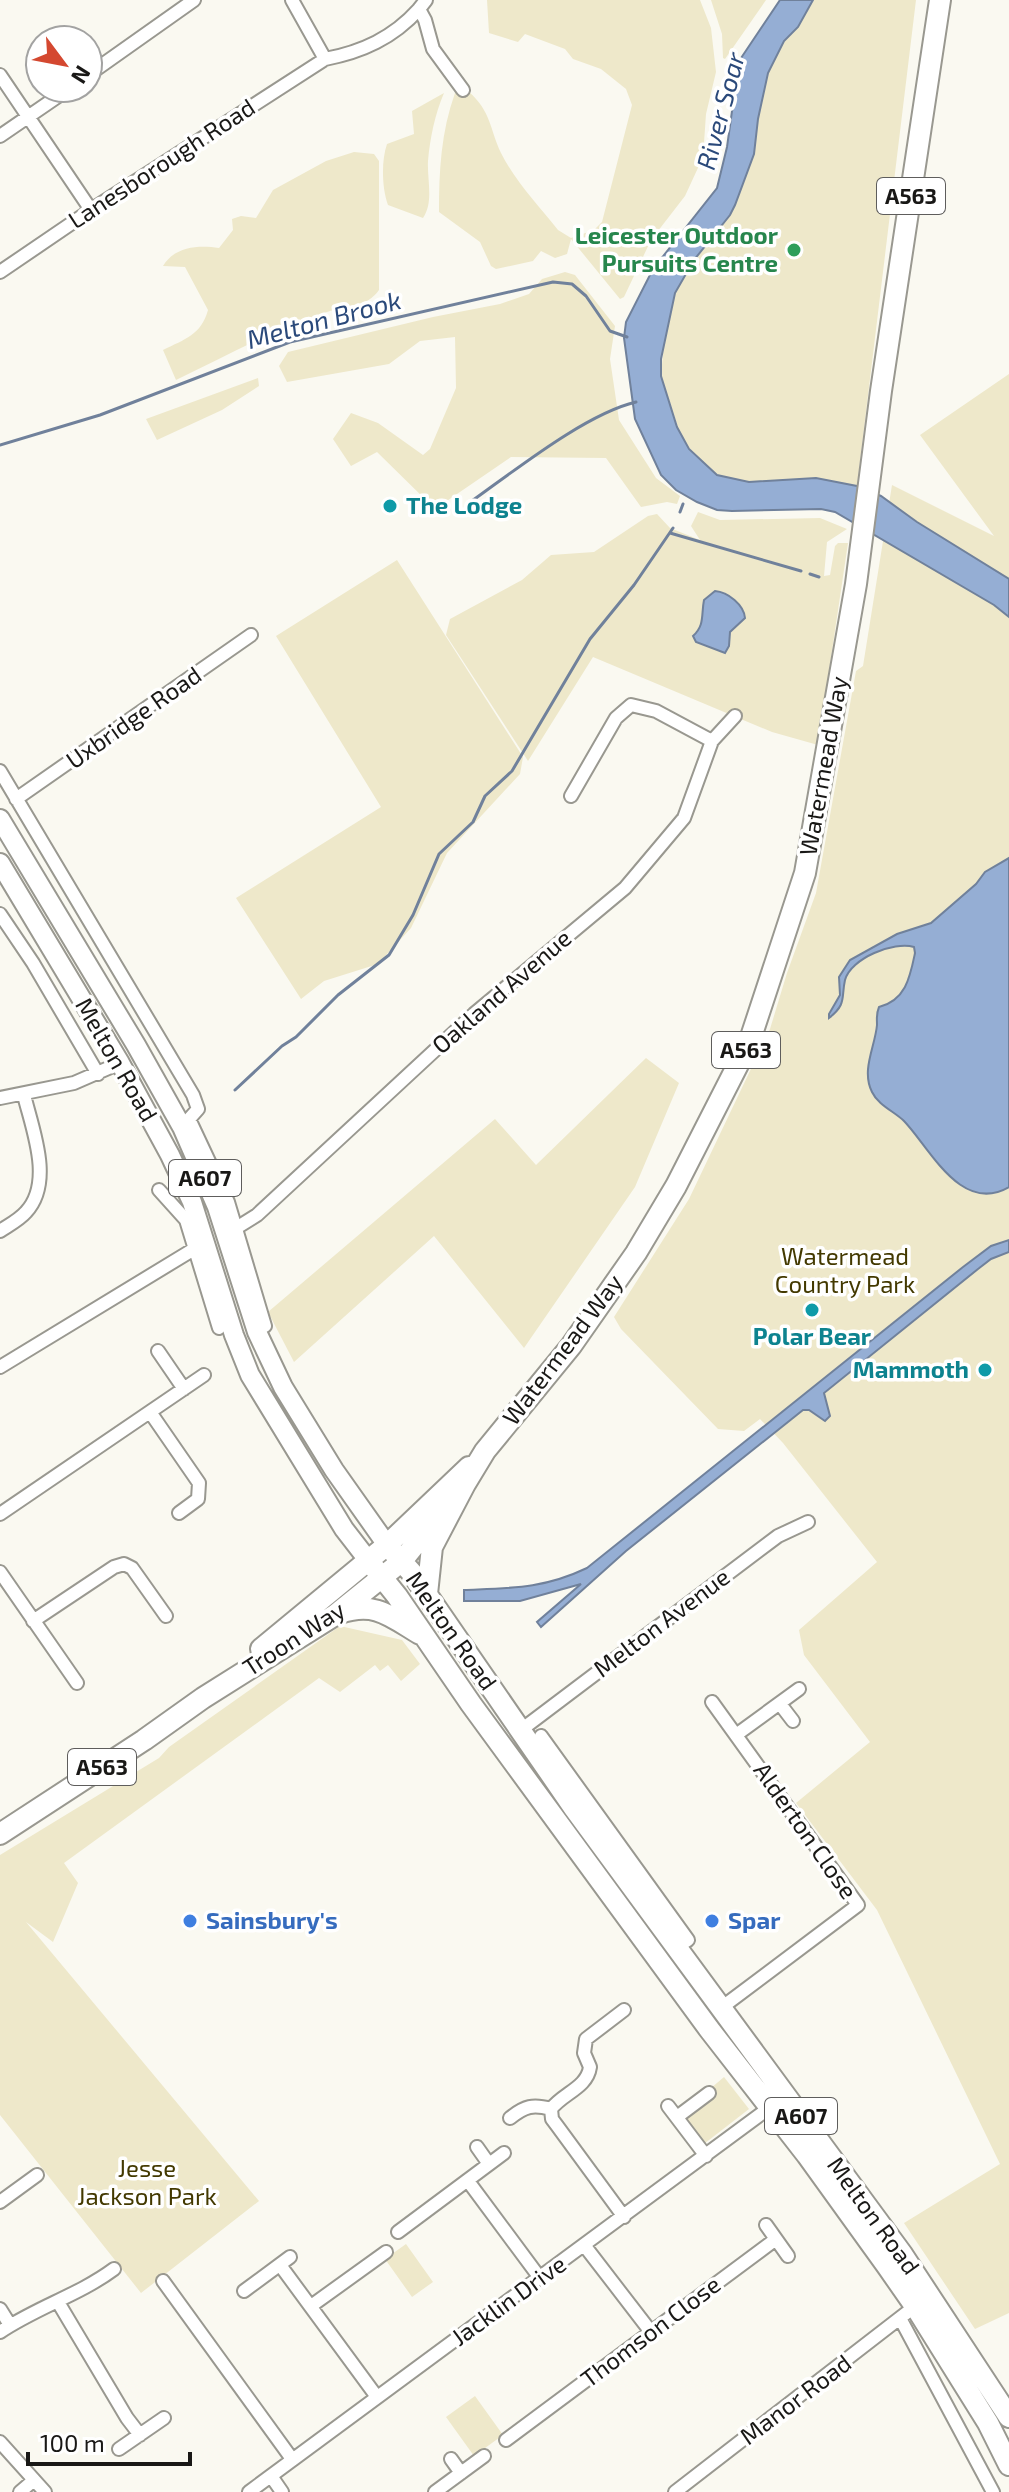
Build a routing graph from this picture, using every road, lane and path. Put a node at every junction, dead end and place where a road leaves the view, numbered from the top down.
1 (194, 0) edge
2 (292, 0) edge
3 (940, 0) edge
4 (422, 5) edge
5 (325, 59) junction
6 (104, 64) edge
7 (0, 75) edge
8 (463, 90) dead end
9 (48, 104) edge
10 (30, 117) junction
11 (0, 136) edge
12 (91, 210) junction
13 (0, 272) edge
14 (251, 635) dead end
15 (735, 716) dead end
16 (712, 741) junction
17 (0, 771) edge
18 (571, 796) dead end
19 (16, 799) junction
20 (0, 819) edge
21 (0, 863) edge
22 (0, 914) edge
23 (64, 928) junction
24 (81, 997) junction
25 (120, 1063) junction
26 (98, 1074) junction
27 (24, 1095) junction
28 (0, 1098) edge
29 (186, 1124) junction
30 (159, 1190) dead end
31 (0, 1231) edge
32 (230, 1232) junction
33 (199, 1245) junction
34 (219, 1328) dead end
35 (261, 1329) junction
36 (236, 1341) junction
37 (158, 1351) dead end
38 (0, 1367) edge
39 (204, 1375) dead end
40 (184, 1389) junction
41 (150, 1412) junction
42 (485, 1451) junction
43 (465, 1484) junction
44 (179, 1513) dead end
45 (0, 1514) edge
46 (808, 1522) dead end
47 (387, 1545) junction
48 (368, 1560) junction
49 (402, 1561) junction
50 (0, 1572) edge
51 (384, 1577) junction
52 (427, 1594) junction
53 (335, 1615) junction
54 (166, 1616) dead end
55 (33, 1621) junction
56 (427, 1638) junction
57 (77, 1683) dead end
58 (799, 1689) dead end
59 (203, 1698) junction
60 (712, 1702) dead end
61 (780, 1704) junction
62 (793, 1721) dead end
63 (531, 1733) junction
64 (736, 1735) junction
65 (555, 1769) junction
66 (572, 1826) junction
67 (0, 1834) edge
68 (628, 1880) junction
69 (646, 1894) junction
70 (647, 1944) junction
71 (721, 2008) junction
72 (619, 2018) dead end
73 (709, 2093) dead end
74 (788, 2097) junction
75 (668, 2106) dead end
76 (769, 2108) junction
77 (551, 2109) junction
78 (677, 2117) junction
79 (510, 2118) dead end
80 (477, 2147) dead end
81 (504, 2153) dead end
82 (807, 2155) junction
83 (706, 2156) junction
84 (489, 2164) junction
85 (37, 2175) dead end
86 (468, 2181) junction
87 (0, 2202) edge
88 (624, 2217) junction
89 (766, 2225) dead end
90 (398, 2232) dead end
91 (776, 2239) junction
92 (584, 2245) junction
93 (386, 2252) dead end
94 (788, 2256) dead end
95 (114, 2269) dead end
96 (540, 2278) junction
97 (165, 2291) dead end
98 (244, 2291) dead end
99 (58, 2302) junction
100 (311, 2306) junction
101 (915, 2307) junction
102 (0, 2309) edge
103 (5, 2328) edge
104 (651, 2332) junction
105 (377, 2397) junction
106 (516, 2412) dead end
107 (1009, 2417) edge
108 (164, 2418) dead end
109 (525, 2426) junction
110 (140, 2435) junction
111 (506, 2440) dead end
112 (0, 2442) edge
113 (119, 2449) dead end
114 (484, 2456) dead end
115 (292, 2459) junction
116 (451, 2459) dead end
117 (1009, 2462) edge
118 (461, 2473) junction
119 (271, 2476) junction
120 (34, 2480) junction
121 (20, 2492) edge
122 (45, 2492) edge
123 (249, 2492) edge
124 (282, 2492) edge
125 (435, 2492) edge
126 (675, 2492) edge
127 (993, 2492) edge

1 - 6 street
2 - 5 street
3 - 42 highway, Watermead Way / A563
4 - 5 street, Lanesborough Road
4 - 8 street
5 - 12 street, Lanesborough Road
7 - 10 street
9 - 10 street
10 - 11 street
10 - 12 street
12 - 13 street, Lanesborough Road
14 - 19 street, Uxbridge Road
15 - 16 street, Oakland Avenue
16 - 18 street
16 - 32 street, Oakland Avenue
17 - 19 street, Melton Road
19 - 29 street, Melton Road
20 - 23 main road, Melton Road / A607
21 - 24 main road, Melton Road / A607
22 - 26 street
23 - 24 main road
23 - 29 main road, Melton Road / A607
24 - 25 main road, Melton Road / A607
25 - 26 street
25 - 33 main road, Melton Road / A607
26 - 27 street
27 - 28 street
27 - 31 street
29 - 32 main road, Melton Road / A607
30 - 33 street
32 - 35 main road, Melton Road / A607
33 - 34 street
33 - 36 main road, Melton Road / A607
33 - 38 street
35 - 36 main road
35 - 47 main road, Melton Road / A607
36 - 48 main road, Melton Road / A607
37 - 40 street
39 - 40 street
40 - 41 street
41 - 44 street
41 - 45 street
42 - 43 highway, Watermead Way / A563
42 - 47 highway, Watermead Way / A563
43 - 49 highway, Watermead Way / A563
43 - 52 highway, Watermead Way / A563
46 - 63 street, Melton Avenue
47 - 48 highway, Watermead Way / A563
47 - 49 highway, Melton Road / A607
48 - 51 highway, Melton Road / A607
48 - 59 highway, Troon Way
49 - 51 highway, Watermead Way / A563
49 - 52 highway, Melton Road / A607
50 - 55 street
51 - 53 highway, Troon Way
51 - 56 highway, Melton Road / A607
52 - 63 highway, Melton Road / A607
53 - 56 highway, Melton Road / A607
53 - 59 highway, Troon Way
54 - 55 street
55 - 57 street
56 - 66 highway, Melton Road / A607
58 - 61 street
59 - 67 highway, Troon Way / A563
60 - 64 street, Alderton Close
61 - 62 street
61 - 64 street
63 - 65 highway, Melton Road / A607
64 - 71 street, Alderton Close
65 - 66 highway, Melton Road
65 - 69 street
66 - 68 highway, Melton Road / A607
66 - 70 highway, Melton Road / A607
68 - 69 highway, Melton Road / A607
68 - 70 highway
69 - 71 highway, Melton Road / A607
70 - 76 highway, Melton Road / A607
71 - 74 highway, Melton Road / A607
72 - 77 street
73 - 78 street
74 - 82 highway, Melton Road
74 - 101 highway, Melton Road / A607
75 - 78 street
76 - 82 highway, Melton Road / A607
76 - 83 street, Jacklin Drive
77 - 79 street
77 - 88 street
78 - 83 street
80 - 84 street
81 - 84 street
82 - 101 highway, Melton Road / A607
83 - 88 street, Jacklin Drive
84 - 86 street
85 - 87 street
86 - 90 street
86 - 96 street
88 - 92 street, Jacklin Drive
89 - 91 street
91 - 94 street
91 - 104 street, Thomson Close
92 - 96 street, Jacklin Drive
92 - 104 street
93 - 100 street
95 - 99 street
96 - 105 street, Jacklin Drive
97 - 115 street
98 - 100 street
99 - 103 street
99 - 110 street
100 - 105 street
101 - 107 highway, Melton Road / A607
101 - 117 highway, Melton Road / A607
101 - 126 street, Manor Road
101 - 127 street
102 - 103 street
104 - 109 street, Thomson Close
105 - 115 street, Jacklin Drive
106 - 109 street
108 - 110 street
109 - 111 street, Thomson Close
110 - 113 street
112 - 120 street
114 - 118 street
115 - 119 street, Jacklin Drive
116 - 118 street
118 - 125 street
119 - 123 street, Jacklin Drive
119 - 124 street
120 - 121 street
120 - 122 street

